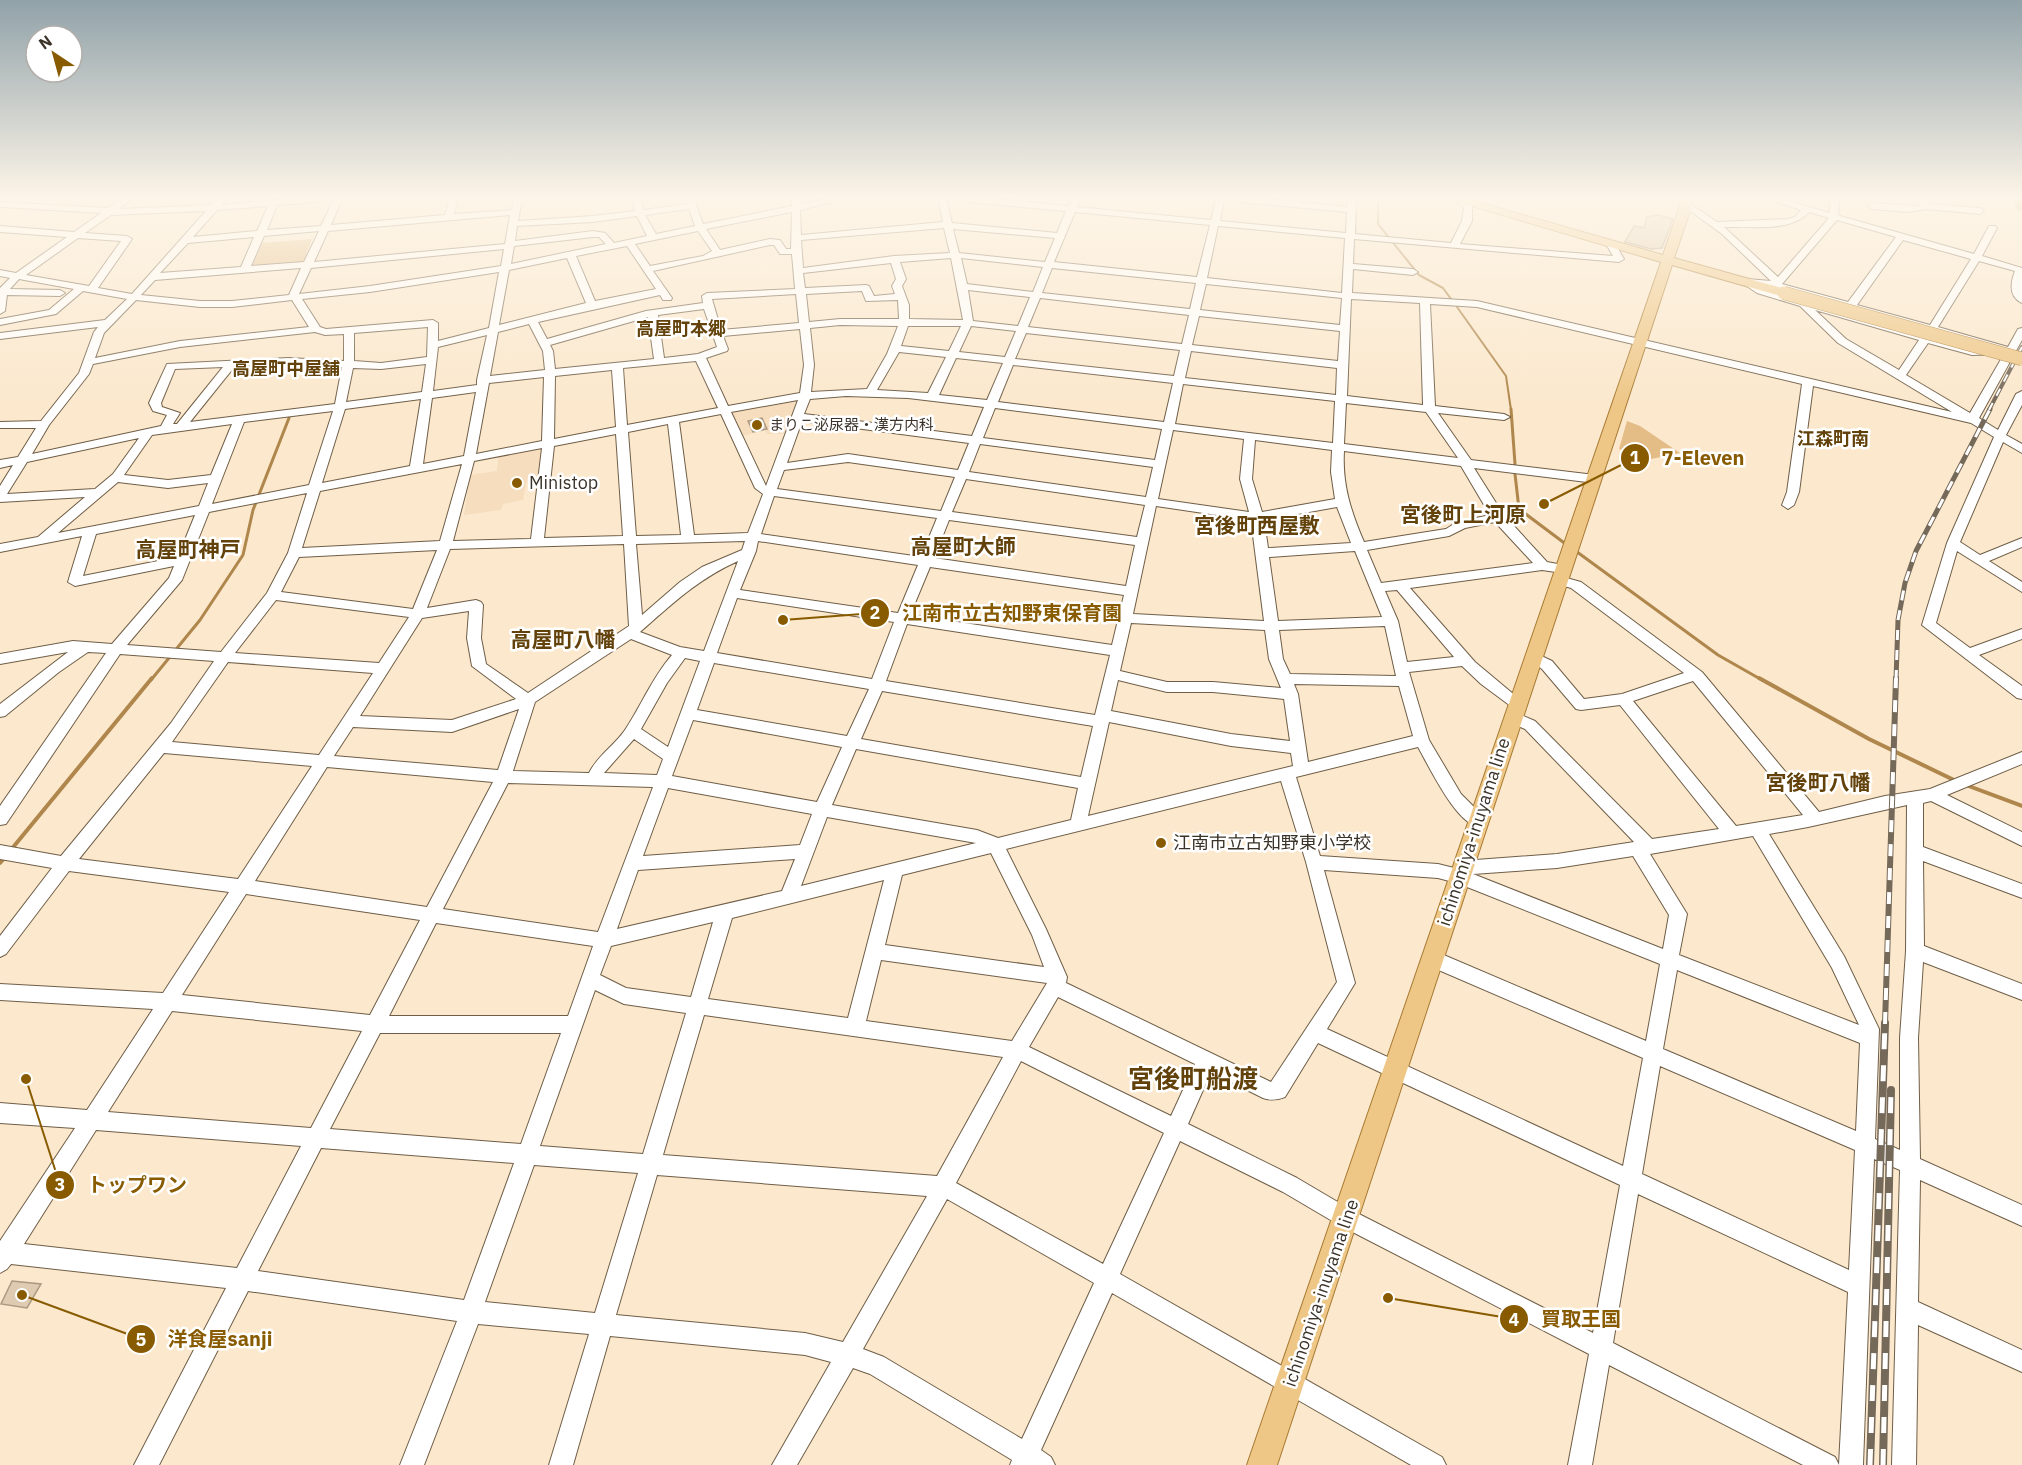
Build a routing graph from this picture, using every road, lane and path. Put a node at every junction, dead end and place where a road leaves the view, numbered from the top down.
1 (31, 267) edge
2 (102, 267) edge
3 (161, 267) edge
4 (265, 267) edge
5 (306, 267) edge
6 (508, 267) edge
7 (576, 267) edge
8 (656, 267) edge
9 (799, 267) edge
10 (828, 267) edge
11 (897, 267) edge
12 (959, 267) edge
13 (1048, 267) edge
14 (1073, 267) edge
15 (1205, 267) edge
16 (1349, 267) edge
17 (1364, 267) edge
18 (1664, 267) edge
19 (1696, 267) edge
20 (1759, 267) edge
21 (1795, 267) edge
22 (1879, 267) edge
23 (1972, 267) edge
24 (505, 268) junction
25 (244, 269) joint
26 (647, 269) joint
27 (2021, 270) edge
28 (799, 271) junction
29 (1413, 272) dead end
30 (0, 273) edge
31 (152, 277) junction
32 (15, 278) junction
33 (1202, 280) junction
34 (1747, 282) junction
35 (964, 287) junction
36 (1780, 287) junction
37 (190, 288) junction
38 (82, 290) junction
39 (663, 291) junction
40 (801, 292) junction
41 (1036, 295) junction
42 (1347, 296) junction
43 (134, 297) junction
44 (293, 297) junction
45 (900, 297) junction
46 (1, 300) edge
47 (2022, 300) edge
48 (1425, 301) junction
49 (1802, 303) junction
50 (592, 305) junction
51 (708, 306) junction
52 (1851, 306) junction
53 (674, 308) junction
54 (1196, 313) junction
55 (653, 314) junction
56 (532, 321) junction
57 (0, 322) edge
58 (904, 322) junction
59 (106, 323) junction
60 (805, 323) junction
61 (968, 323) junction
62 (316, 329) junction
63 (349, 329) junction
64 (1022, 329) junction
65 (1345, 329) junction
66 (1933, 329) junction
67 (2022, 331) edge
68 (493, 332) junction
69 (717, 333) junction
70 (0, 336) edge
71 (1926, 339) junction
72 (1640, 342) junction
73 (545, 343) junction
74 (180, 344) junction
75 (434, 345) junction
76 (1186, 347) junction
77 (894, 348) junction
78 (952, 355) junction
79 (2017, 355) edge
80 (700, 357) junction
81 (432, 360) junction
82 (659, 360) junction
83 (89, 362) junction
84 (1008, 362) junction
85 (231, 364) junction
86 (349, 365) junction
87 (617, 365) junction
88 (1343, 365) junction
89 (171, 366) junction
90 (550, 371) junction
91 (1900, 376) junction
92 (1178, 380) junction
93 (1808, 382) junction
94 (481, 384) junction
95 (428, 393) junction
96 (870, 393) junction
97 (2022, 394) edge
98 (805, 397) junction
99 (932, 397) junction
100 (1341, 398) junction
101 (991, 405) junction
102 (340, 406) junction
103 (1429, 408) junction
104 (723, 410) junction
105 (798, 417) junction
106 (1504, 417) dead end
107 (674, 419) junction
108 (1972, 420) junction
109 (239, 421) junction
110 (0, 424) edge
111 (44, 424) junction
112 (1168, 427) junction
113 (180, 428) junction
114 (165, 429) junction
115 (623, 429) junction
116 (148, 433) junction
117 (2000, 436) junction
118 (1250, 437) junction
119 (977, 441) junction
120 (548, 443) junction
121 (1339, 447) junction
122 (2022, 449) edge
123 (22, 459) junction
124 (469, 459) junction
125 (1466, 463) junction
126 (0, 464) edge
127 (1160, 464) junction
128 (780, 467) junction
129 (416, 468) junction
130 (961, 475) junction
131 (115, 478) junction
132 (215, 478) junction
133 (1595, 479) junction
134 (315, 488) junction
135 (771, 491) junction
136 (97, 493) junction
137 (0, 497) edge
138 (1151, 502) junction
139 (1342, 502) junction
140 (1788, 505) dead end
141 (202, 509) junction
142 (946, 516) junction
143 (1257, 517) junction
144 (1498, 517) junction
145 (90, 531) junction
146 (688, 539) junction
147 (42, 540) junction
148 (630, 540) junction
149 (1142, 542) junction
150 (2022, 542) edge
151 (537, 543) junction
152 (1953, 543) junction
153 (752, 544) junction
154 (445, 545) junction
155 (1360, 547) junction
156 (0, 548) edge
157 (294, 553) junction
158 (1262, 553) junction
159 (183, 560) junction
160 (1979, 560) junction
161 (926, 561) junction
162 (1561, 562) junction
163 (1400, 585) junction
164 (1377, 588) junction
165 (2022, 588) edge
166 (1131, 591) junction
167 (734, 593) junction
168 (273, 595) junction
169 (418, 614) junction
170 (1125, 618) junction
171 (902, 619) junction
172 (1391, 621) junction
173 (1271, 626) junction
174 (633, 630) junction
175 (2022, 634) edge
176 (85, 647) junction
177 (116, 649) junction
178 (1118, 651) junction
179 (682, 653) junction
180 (1968, 654) junction
181 (709, 656) junction
182 (224, 657) junction
183 (1533, 657) junction
184 (0, 659) edge
185 (1467, 660) junction
186 (381, 668) junction
187 (1402, 674) junction
188 (1113, 675) junction
189 (1695, 675) junction
190 (1285, 679) junction
191 (877, 686) junction
192 (1291, 694) junction
193 (2022, 694) edge
194 (1623, 699) junction
195 (528, 700) junction
196 (1515, 710) junction
197 (0, 712) edge
198 (688, 714) junction
199 (1103, 718) junction
200 (348, 721) junction
201 (632, 730) junction
202 (1422, 740) junction
203 (852, 743) junction
204 (161, 747) junction
205 (1298, 748) junction
206 (672, 757) junction
207 (2018, 762) edge
208 (322, 763) junction
209 (1294, 772) junction
210 (503, 777) junction
211 (594, 779) junction
212 (664, 781) junction
213 (1088, 784) junction
214 (1924, 796) junction
215 (822, 809) junction
216 (0, 819) edge
217 (1816, 819) junction
218 (1477, 821) junction
219 (1078, 825) junction
220 (1758, 830) junction
221 (1733, 834) junction
222 (2022, 839) edge
223 (995, 844) junction
224 (1644, 848) junction
225 (806, 851) junction
226 (1914, 851) junction
227 (0, 852) edge
228 (1314, 862) junction
229 (65, 864) junction
230 (632, 864) junction
231 (895, 870) junction
232 (1460, 872) junction
233 (244, 887) junction
234 (2022, 891) edge
235 (788, 897) junction
236 (725, 912) junction
237 (430, 915) junction
238 (604, 940) junction
239 (0, 949) edge
240 (874, 951) junction
241 (1915, 951) junction
242 (1432, 959) junction
243 (1671, 959) junction
244 (591, 979) junction
245 (1056, 982) junction
246 (2022, 992) edge
247 (0, 993) edge
248 (168, 1002) junction
249 (698, 1007) junction
250 (375, 1023) junction
251 (572, 1025) junction
252 (855, 1028) junction
253 (1314, 1032) junction
254 (1869, 1038) junction
255 (1017, 1050) junction
256 (1653, 1054) junction
257 (1207, 1060) junction
258 (1395, 1071) junction
259 (0, 1113) edge
260 (91, 1122) junction
261 (1174, 1129) junction
262 (316, 1138) junction
263 (1865, 1144) junction
264 (526, 1154) junction
265 (651, 1163) junction
266 (1910, 1164) junction
267 (1631, 1180) junction
268 (942, 1187) junction
269 (2022, 1216) edge
270 (1346, 1218) junction
271 (2, 1256) edge
272 (242, 1279) junction
273 (1107, 1280) junction
274 (1859, 1286) junction
275 (1908, 1309) junction
276 (471, 1312) junction
277 (603, 1324) junction
278 (1601, 1349) junction
279 (846, 1354) junction
280 (2022, 1361) edge
281 (1290, 1383) junction
282 (1031, 1461) edge
283 (146, 1465) edge
284 (411, 1465) edge
285 (561, 1465) edge
286 (784, 1465) edge
287 (1262, 1465) edge
288 (1434, 1465) edge
289 (1580, 1465) edge
290 (1827, 1465) edge
291 (1851, 1465) edge
292 (1904, 1465) edge

1 - 32 street
2 - 38 street
3 - 31 street
4 - 25 street
5 - 44 street
6 - 24 street
7 - 50 street
8 - 26 street
9 - 28 street
10 - 28 street
11 - 45 street
12 - 35 street
13 - 41 street
14 - 33 street
15 - 33 street
16 - 42 street
17 - 29 street
18 - 72 main road, ichinomiya-inuyama line
19 - 34 main road
20 - 36 street
21 - 36 street
22 - 52 street
23 - 66 street
24 - 44 street
24 - 68 street
25 - 37 street
26 - 39 street
27 - 47 street
28 - 40 street
30 - 32 street
31 - 37 street
31 - 43 street
32 - 38 street
32 - 46 street
33 - 42 street
33 - 54 street
34 - 36 main road
34 - 49 street
35 - 41 street
35 - 61 street
36 - 52 street
36 - 79 main road, bridge
37 - 43 street
37 - 44 street
38 - 43 street
38 - 46 street
38 - 57 street
39 - 50 street
39 - 53 street
40 - 45 street
40 - 51 street
40 - 60 street
41 - 54 street
41 - 64 street
42 - 48 street
42 - 65 street
43 - 59 street
44 - 62 street
45 - 58 street
48 - 72 street
48 - 103 street
49 - 71 street
49 - 91 street
50 - 56 street
51 - 53 street
51 - 69 street
52 - 66 street
53 - 55 street
54 - 65 street
54 - 76 street
55 - 73 street
55 - 82 street
56 - 68 street
56 - 73 street
58 - 60 street
58 - 61 street
58 - 77 street
59 - 70 street
59 - 83 street
60 - 69 street
60 - 98 street
61 - 64 street
61 - 78 street
62 - 63 street
62 - 74 street
63 - 75 street
63 - 86 street
64 - 76 street
64 - 84 street
65 - 88 street
66 - 71 street
66 - 79 street
67 - 79 street
68 - 75 street
68 - 94 street
69 - 80 street
71 - 79 street
71 - 91 street
72 - 93 street
72 - 133 main road, ichinomiya-inuyama line
73 - 90 street
74 - 83 street
74 - 89 street
75 - 81 street
76 - 88 street
76 - 92 street
77 - 78 street
77 - 96 street
78 - 84 street
78 - 99 street
79 - 108 street
80 - 82 street
80 - 104 street
81 - 86 street
81 - 95 street
82 - 87 street
83 - 111 street
84 - 92 street
84 - 101 street
85 - 86 street
85 - 89 street
85 - 113 street
86 - 102 street
87 - 90 street
87 - 115 street
88 - 100 street
89 - 114 street
90 - 94 street
90 - 120 street
91 - 108 street
92 - 100 street
92 - 112 street
93 - 108 street
93 - 140 street
94 - 95 street
94 - 124 street
95 - 102 street
95 - 129 street
96 - 98 street
96 - 99 street
97 - 117 street
98 - 104 street
98 - 105 street
99 - 101 street
100 - 103 street
100 - 121 street
101 - 112 street
101 - 119 street
102 - 109 street
102 - 134 street
103 - 106 street
103 - 125 street
104 - 107 street
104 - 135 street
105 - 119 street
105 - 128 street
107 - 115 street
107 - 146 street
108 - 117 street
109 - 113 street
109 - 132 street
110 - 111 street
111 - 123 street
112 - 118 street
112 - 127 street
113 - 114 street
114 - 116 street
115 - 120 street
115 - 148 street
116 - 123 street
116 - 131 street
117 - 122 street
117 - 152 street
118 - 121 street
118 - 143 street
119 - 127 street
119 - 130 street
120 - 124 street
120 - 151 street
121 - 125 street
121 - 139 street
123 - 126 street
123 - 137 street
124 - 129 street
124 - 154 street
125 - 133 street
125 - 144 street
127 - 138 street
128 - 130 street
128 - 135 street
129 - 134 street
130 - 138 street
130 - 142 street
131 - 132 street
131 - 136 street
132 - 141 street
133 - 162 main road, ichinomiya-inuyama line
134 - 141 street
134 - 157 street
135 - 142 street
135 - 153 street
136 - 137 street
136 - 147 street
138 - 143 street
138 - 149 street
139 - 143 street
139 - 155 street
141 - 145 street
141 - 159 street
142 - 149 street
142 - 161 street
143 - 158 street
144 - 155 street
144 - 162 street
145 - 147 street
145 - 159 street
146 - 148 street
146 - 153 street
147 - 156 street
148 - 151 street
148 - 174 street
149 - 166 street
150 - 160 street
151 - 154 street
152 - 160 street
152 - 180 street
153 - 161 street
153 - 167 street
153 - 174 street
154 - 157 street
154 - 169 street
155 - 158 street
155 - 164 street
157 - 168 street
158 - 173 street
159 - 177 street
160 - 165 street
161 - 166 street
161 - 171 street
162 - 163 street
162 - 183 main road, ichinomiya-inuyama line
162 - 189 street
163 - 164 street
163 - 185 street
164 - 172 street
166 - 170 street
167 - 171 street
167 - 181 street
168 - 169 street
168 - 182 street
169 - 186 street
169 - 195 street
170 - 173 street
170 - 178 street
171 - 178 street
171 - 191 street
172 - 173 street
172 - 187 street
173 - 190 street
174 - 179 street
174 - 195 street
175 - 180 street
176 - 177 street
176 - 184 street
176 - 197 street
177 - 182 street
177 - 216 street
178 - 188 street
179 - 181 street
179 - 201 street
180 - 193 street
181 - 191 street
181 - 198 street
182 - 186 street
182 - 204 street
183 - 194 street
183 - 196 main road, ichinomiya-inuyama line
185 - 187 street
185 - 196 street
186 - 200 street
187 - 190 street
187 - 202 street
188 - 192 street
188 - 199 street
189 - 194 street
189 - 217 street
190 - 192 street
191 - 199 street
191 - 203 street
192 - 205 street
194 - 221 street
195 - 200 street
195 - 210 street
196 - 218 main road, ichinomiya-inuyama line
196 - 224 street
198 - 203 street
198 - 206 street
199 - 205 street
199 - 213 street
200 - 208 street
201 - 206 street
201 - 211 street
202 - 209 street
202 - 218 street
203 - 213 street
203 - 215 street
204 - 208 street
204 - 229 street
205 - 209 street
206 - 212 street
207 - 214 street
208 - 210 street
208 - 233 street
209 - 219 street
209 - 228 street
210 - 211 street
210 - 237 street
211 - 212 street
212 - 215 street
212 - 230 street
213 - 219 street
214 - 217 street
214 - 222 street
214 - 226 street
215 - 223 street
215 - 225 street
217 - 220 street
218 - 232 main road, ichinomiya-inuyama line
219 - 223 street
220 - 221 street
220 - 254 street
221 - 224 street
223 - 231 street
223 - 245 street
224 - 232 street
224 - 243 street
225 - 230 street
225 - 235 street
226 - 234 street
226 - 241 street
227 - 229 street
228 - 232 street
228 - 253 street
229 - 233 street
229 - 239 street
230 - 238 street
231 - 235 street
231 - 240 street
232 - 242 main road, ichinomiya-inuyama line
232 - 243 street
233 - 237 street
233 - 248 street
235 - 236 street
236 - 238 street
236 - 249 street
237 - 238 street
237 - 250 street
238 - 244 street
240 - 245 street
240 - 252 street
241 - 246 street
241 - 266 street
242 - 256 street
242 - 258 main road, ichinomiya-inuyama line
243 - 254 street
243 - 256 street
244 - 249 street
244 - 251 street
245 - 255 street
245 - 257 street
247 - 248 street
248 - 250 street
248 - 260 street
249 - 252 street
249 - 265 street
250 - 251 street
250 - 262 street
251 - 264 street
252 - 255 street
253 - 257 street
253 - 258 street
254 - 263 street
255 - 261 street
255 - 268 street
256 - 263 street
256 - 267 street
257 - 261 street
258 - 267 street
258 - 270 main road, ichinomiya-inuyama line
259 - 260 street
260 - 262 street
260 - 271 street
261 - 270 street
261 - 273 street
262 - 264 street
262 - 272 street
263 - 266 street
263 - 274 street
264 - 265 street
264 - 276 street
265 - 268 street
265 - 277 street
266 - 269 street
266 - 275 street
267 - 274 street
267 - 278 street
268 - 273 street
268 - 279 street
270 - 278 street
270 - 281 main road, ichinomiya-inuyama line
271 - 272 street
272 - 276 street
272 - 283 street
273 - 281 street
273 - 282 street
274 - 291 street
275 - 280 street
275 - 292 street
276 - 277 street
276 - 284 street
277 - 279 street
277 - 285 street
278 - 289 street
278 - 290 street
279 - 282 street
279 - 286 street
281 - 287 main road, ichinomiya-inuyama line
281 - 288 street

